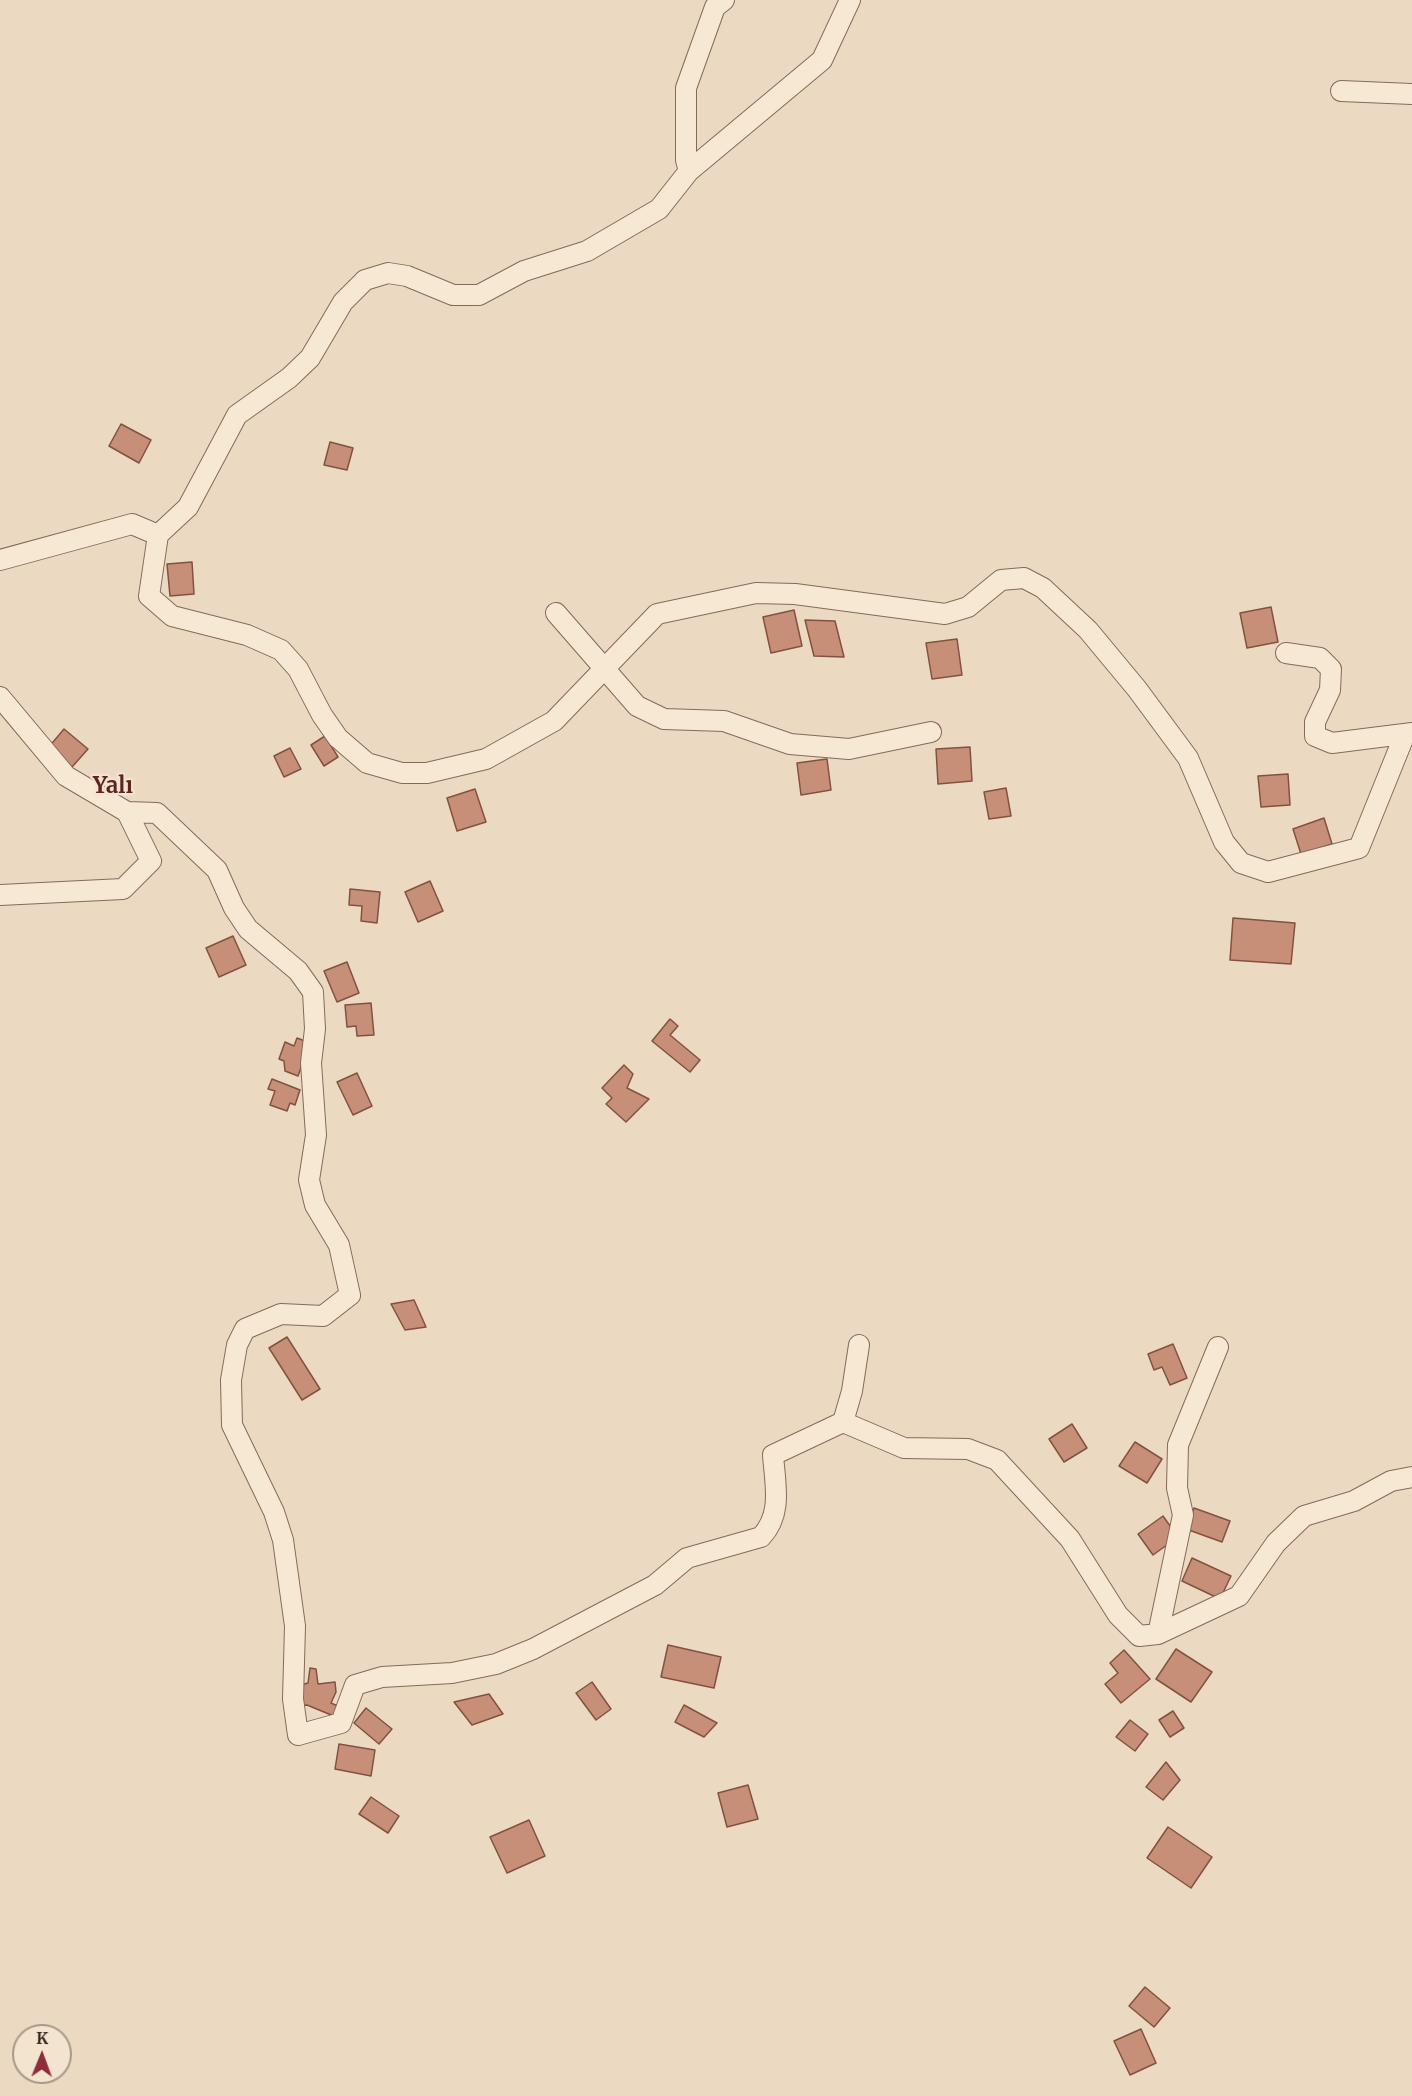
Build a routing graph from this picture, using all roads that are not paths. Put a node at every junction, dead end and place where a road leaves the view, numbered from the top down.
1 (724, 0) edge
2 (850, 0) edge
3 (1341, 91) dead end
4 (1412, 94) edge
5 (689, 171) junction
6 (158, 535) junction
7 (0, 560) edge
8 (556, 613) dead end
9 (1286, 653) dead end
10 (604, 669) junction
11 (0, 697) edge
12 (931, 732) dead end
13 (1409, 734) edge
14 (127, 812) junction
15 (0, 895) edge
16 (858, 1345) dead end
17 (1218, 1347) dead end
18 (843, 1422) junction
19 (1412, 1477) edge
20 (1158, 1634) junction

1 - 5 street
2 - 5 street
3 - 4 street
5 - 6 street
6 - 7 street
6 - 10 street
8 - 10 street
9 - 13 street
10 - 12 street
10 - 13 street
11 - 14 street
14 - 15 street
14 - 18 street
16 - 18 street
17 - 20 street
18 - 20 street
19 - 20 street

